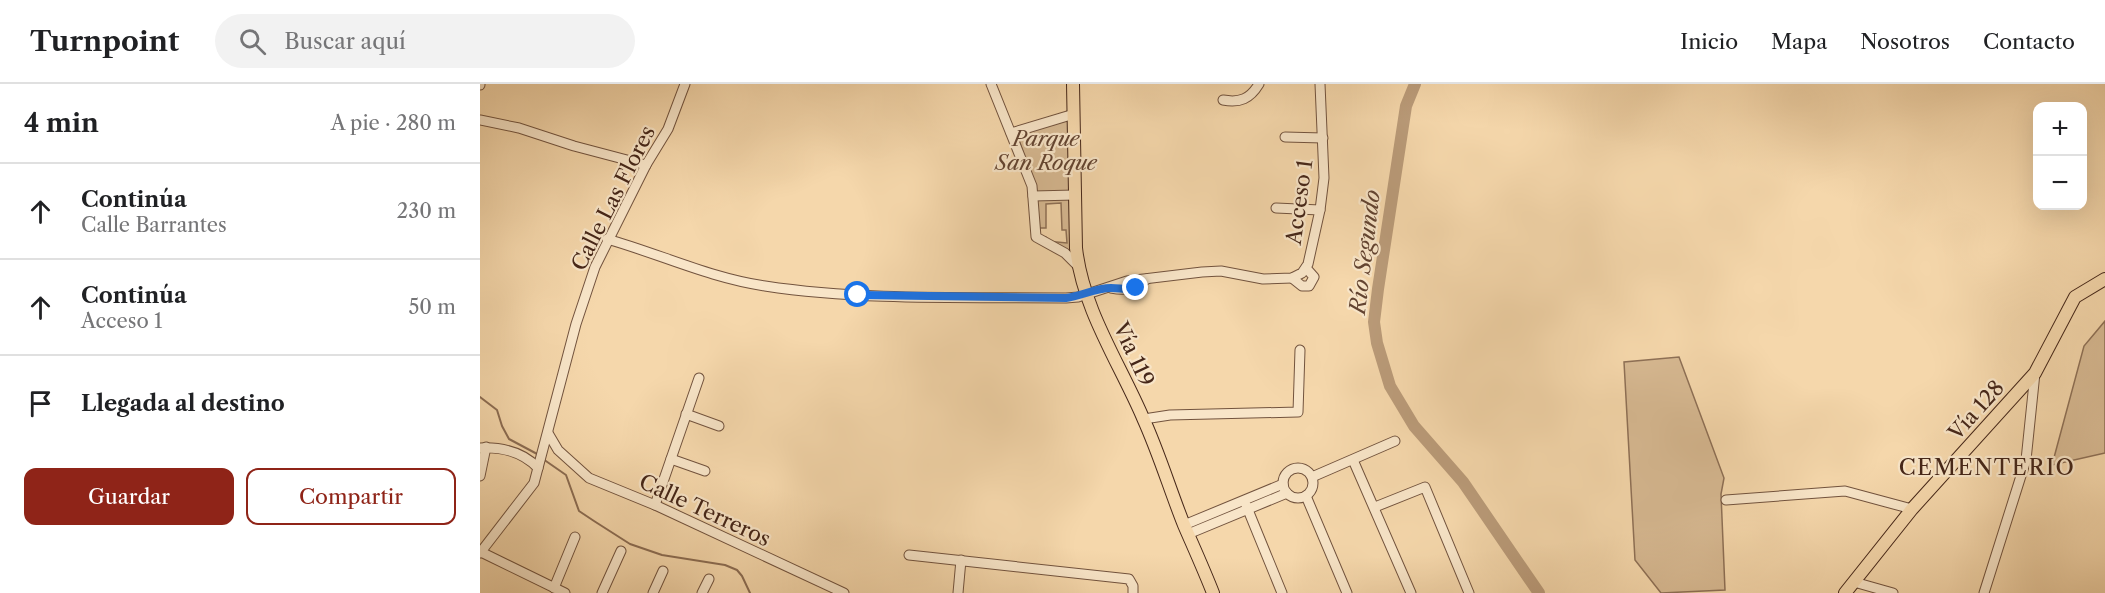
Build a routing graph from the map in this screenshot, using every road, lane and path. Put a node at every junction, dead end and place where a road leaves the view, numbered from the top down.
1 (685, 84) edge
2 (991, 84) edge
3 (1073, 84) edge
4 (1259, 84) edge
5 (1320, 84) edge
6 (1223, 100) dead end
7 (1074, 114) junction
8 (480, 120) edge
9 (1011, 133) junction
10 (1285, 137) dead end
11 (1323, 138) junction
12 (646, 165) junction
13 (1075, 195) junction
14 (1033, 196) junction
15 (1276, 208) dead end
16 (1320, 210) junction
17 (607, 239) junction
18 (1078, 266) junction
19 (1306, 268) junction
20 (1292, 278) junction
21 (2105, 279) edge
22 (1086, 294) junction
23 (1300, 350) dead end
24 (2035, 373) junction
25 (699, 378) dead end
26 (687, 414) junction
27 (1145, 422) junction
28 (719, 426) dead end
29 (548, 433) junction
30 (1395, 441) dead end
31 (483, 447) edge
32 (558, 450) junction
33 (540, 458) junction
34 (671, 459) junction
35 (1353, 460) junction
36 (705, 471) dead end
37 (480, 476) edge
38 (1312, 477) junction
39 (1285, 488) junction
40 (1306, 496) junction
41 (1726, 500) dead end
42 (655, 505) junction
43 (1246, 505) junction
44 (1375, 507) junction
45 (1912, 509) junction
46 (1186, 530) junction
47 (575, 537) dead end
48 (621, 551) dead end
49 (481, 553) edge
50 (909, 555) dead end
51 (961, 560) junction
52 (663, 571) dead end
53 (709, 579) dead end
54 (1854, 582) junction
55 (554, 588) junction
56 (1877, 590) edge
57 (565, 593) edge
58 (602, 593) edge
59 (652, 593) edge
60 (702, 593) edge
61 (844, 593) edge
62 (958, 593) edge
63 (1133, 593) edge
64 (1213, 593) edge
65 (1282, 593) edge
66 (1347, 593) edge
67 (1411, 593) edge
68 (1470, 593) edge
69 (1845, 593) edge
70 (1893, 593) edge
71 (1984, 593) edge

1 - 12 street, Calle Las Flores
2 - 9 street
3 - 7 main road, Vía 119
4 - 6 street
5 - 11 street, Acceso 1
7 - 9 street
7 - 13 main road, Vía 119
8 - 12 street
9 - 14 street
10 - 11 street
11 - 16 street, Acceso 1
12 - 17 street, Calle Las Flores
13 - 14 street
13 - 18 main road, Vía 119
14 - 18 street
15 - 16 street
16 - 19 street, Acceso 1
17 - 22 street
17 - 29 street, Calle Las Flores
18 - 22 main road, Vía 119
19 - 20 street, Acceso 1
19 - 20 street
20 - 22 street
21 - 24 main road, Vía 128
22 - 27 main road, Vía 119
23 - 27 street
24 - 45 main road, Vía 128
24 - 71 street
25 - 26 street
26 - 28 street
26 - 34 street
27 - 46 main road, Vía 119
29 - 32 street, Calle Terreros
29 - 33 street, Calle Las Flores
30 - 35 street
31 - 33 street
31 - 37 street
32 - 33 street
32 - 42 street, Calle Terreros
33 - 49 street, Calle Las Flores
34 - 36 street
34 - 42 street
35 - 38 street
35 - 44 street
38 - 39 street
38 - 40 street
39 - 40 street
39 - 43 street
40 - 66 street
41 - 45 street
42 - 61 street, Calle Terreros
43 - 46 street
43 - 65 street
44 - 67 street
44 - 68 street
45 - 54 main road, Vía 128
46 - 64 main road, Vía 119
47 - 55 street
48 - 58 street
49 - 55 street
50 - 51 street
51 - 62 street
51 - 63 street
52 - 59 street
53 - 60 street
54 - 56 street
54 - 69 main road, Vía 128
55 - 57 street
56 - 70 street

